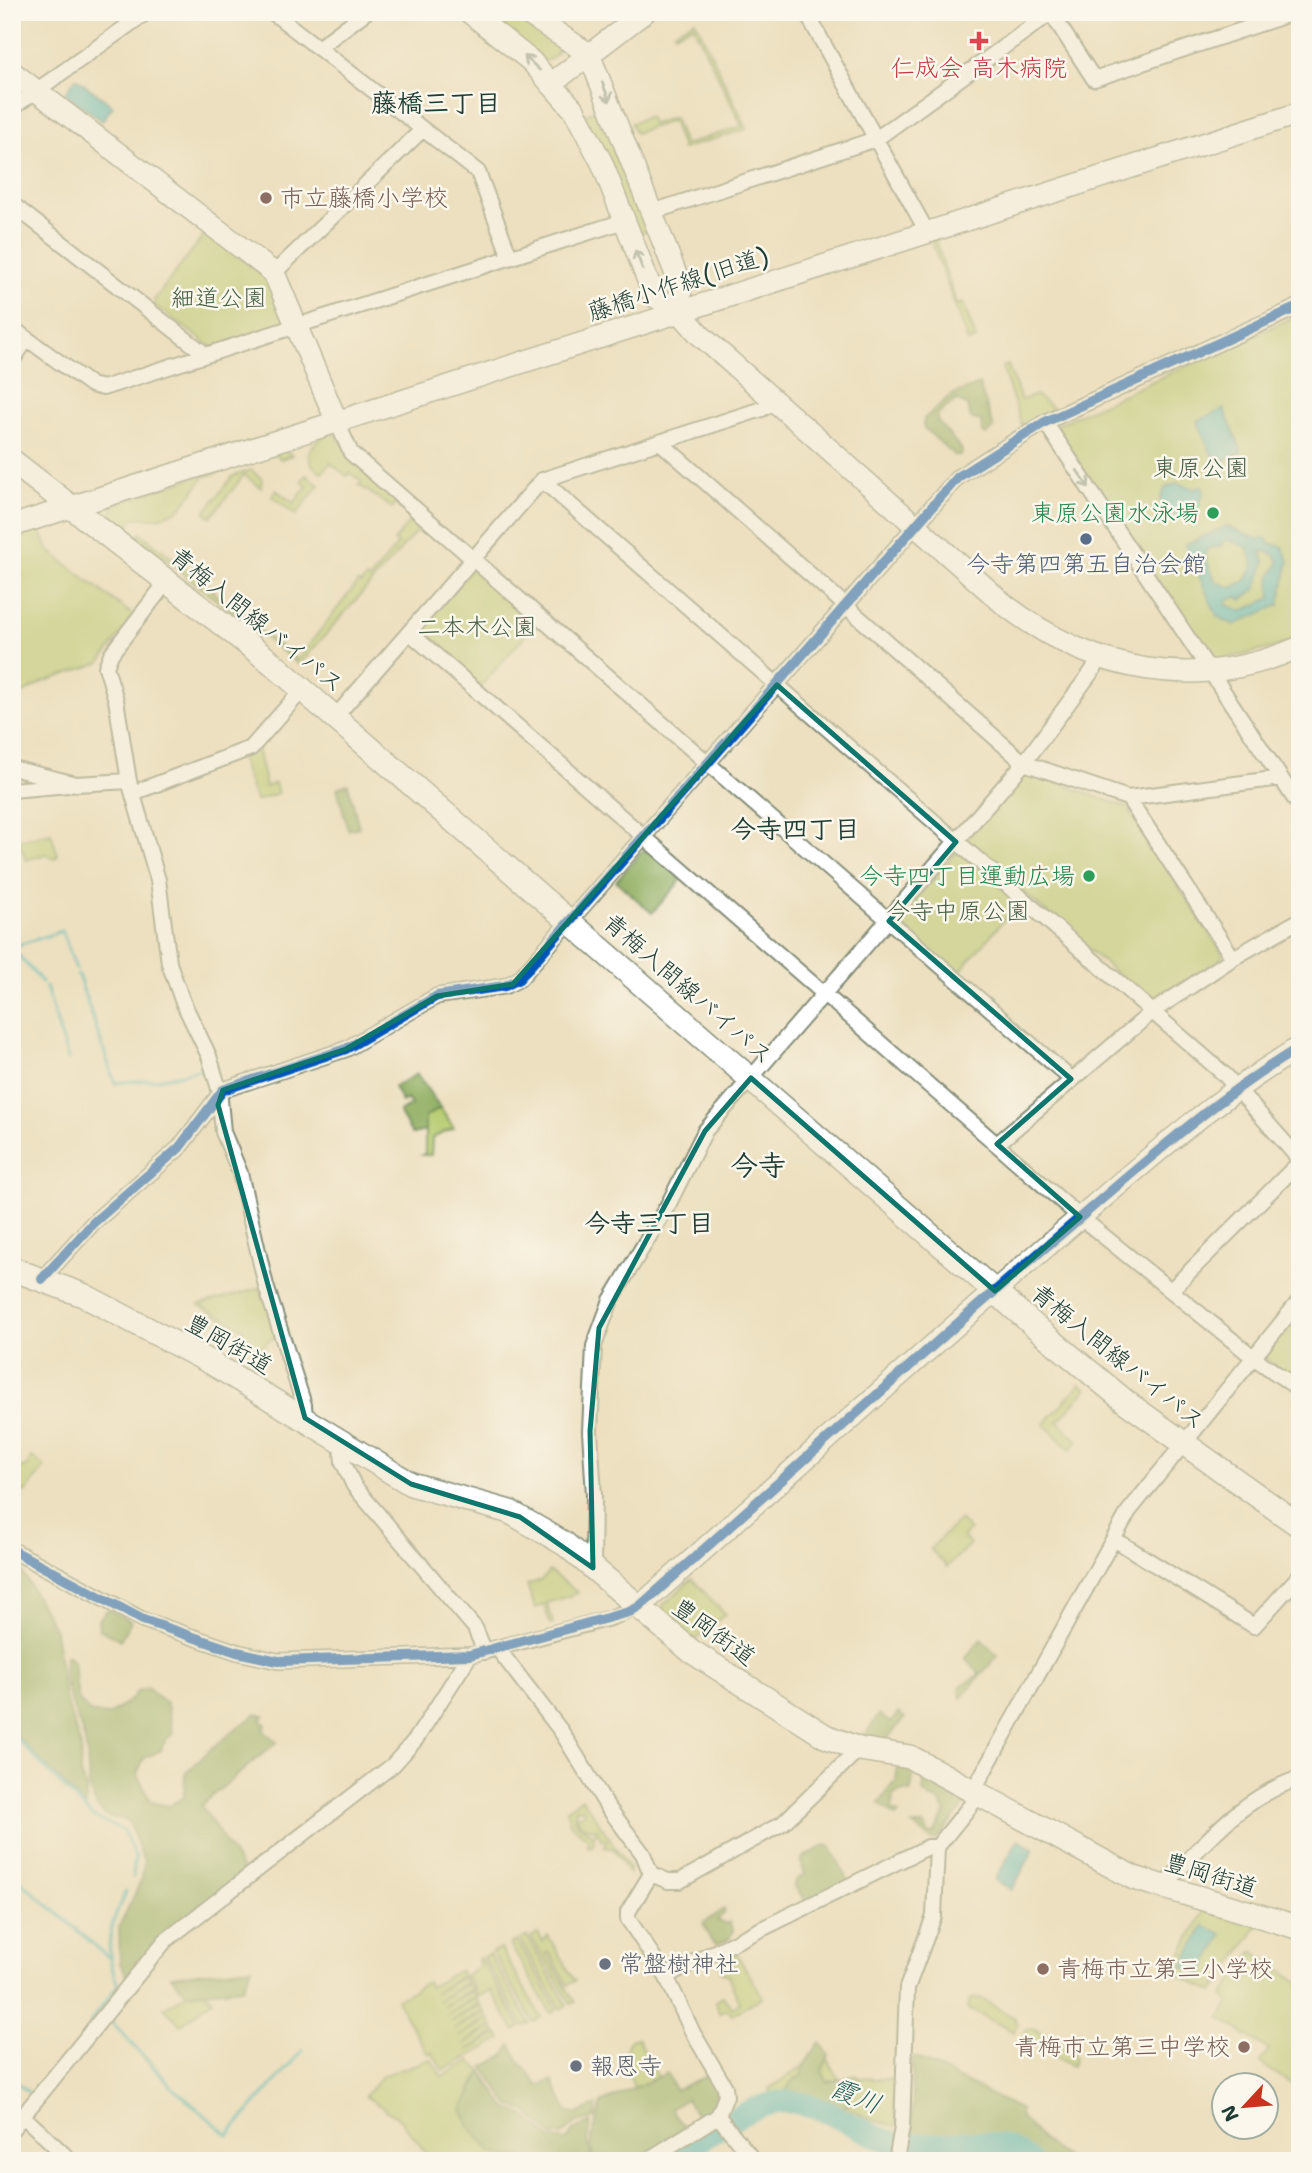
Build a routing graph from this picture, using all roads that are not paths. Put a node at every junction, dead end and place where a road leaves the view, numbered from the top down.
1 (147, 12) edge
2 (272, 12) edge
3 (366, 12) edge
4 (469, 12) edge
5 (525, 12) edge
6 (645, 12) edge
7 (806, 12) edge
8 (1296, 12) edge
9 (1051, 13) edge
10 (318, 48) junction
11 (589, 54) junction
12 (12, 72) edge
13 (552, 83) junction
14 (37, 91) junction
15 (12, 108) edge
16 (1300, 113) edge
17 (422, 130) junction
18 (876, 139) junction
19 (12, 204) edge
20 (652, 212) junction
21 (624, 221) junction
22 (927, 232) junction
23 (510, 257) junction
24 (274, 273) junction
25 (1300, 306) edge
26 (679, 311) junction
27 (297, 325) junction
28 (12, 328) edge
29 (27, 339) junction
30 (205, 354) junction
31 (12, 361) edge
32 (776, 401) junction
33 (337, 422) junction
34 (1045, 422) junction
35 (660, 442) junction
36 (12, 461) edge
37 (541, 480) junction
38 (72, 506) junction
39 (915, 525) junction
40 (12, 526) edge
41 (473, 559) junction
42 (168, 580) junction
43 (845, 607) junction
44 (409, 632) junction
45 (1300, 648) edge
46 (1101, 659) junction
47 (1210, 672) junction
48 (777, 685) junction
49 (303, 689) junction
50 (335, 717) junction
51 (1024, 763) junction
52 (708, 764) junction
53 (12, 768) edge
54 (1280, 778) junction
55 (76, 784) junction
56 (131, 787) junction
57 (12, 790) edge
58 (1128, 798) junction
59 (1300, 807) edge
60 (644, 838) junction
61 (956, 842) junction
62 (1300, 920) edge
63 (570, 921) junction
64 (889, 921) junction
65 (1233, 957) junction
66 (824, 994) junction
67 (1152, 1012) junction
68 (1300, 1047) edge
69 (751, 1078) junction
70 (1071, 1079) junction
71 (1238, 1087) junction
72 (219, 1097) junction
73 (996, 1144) junction
74 (1300, 1161) edge
75 (1080, 1217) junction
76 (12, 1269) edge
77 (42, 1279) junction
78 (1171, 1290) junction
79 (995, 1291) junction
80 (1300, 1300) edge
81 (1253, 1357) junction
82 (1300, 1390) edge
83 (305, 1418) junction
84 (341, 1441) junction
85 (1183, 1444) junction
86 (1300, 1526) edge
87 (1114, 1539) junction
88 (12, 1550) edge
89 (593, 1568) junction
90 (1300, 1575) edge
91 (639, 1607) junction
92 (492, 1651) junction
93 (470, 1655) junction
94 (859, 1749) junction
95 (1300, 1778) edge
96 (976, 1793) junction
97 (937, 1847) junction
98 (651, 1874) junction
99 (1162, 1887) junction
100 (1300, 1928) edge
101 (666, 1976) junction
102 (23, 2116) junction
103 (720, 2118) junction
104 (12, 2129) edge
105 (897, 2156) edge
106 (71, 2161) edge
107 (646, 2161) edge
108 (754, 2161) edge

1 - 14 street
2 - 10 street
3 - 10 street
13 -> 4 street
5 - 11 street
6 - 11 street
7 - 18 street
8 - 9 street
9 - 18 street
10 - 17 street
11 - 13 street
11 -> 20 street
12 - 14 street
13 - 21 street
14 - 15 street
14 - 24 street
16 - 22 street, 藤橋小作線(旧道)
17 - 23 street
17 - 24 street
18 - 20 street
18 - 22 street
19 - 30 street
20 - 26 street
21 - 23 street
26 -> 21 street
22 - 26 street, 藤橋小作線(旧道)
23 - 27 street
24 - 27 street
25 - 34 street
26 - 32 street
26 - 33 street, 藤橋小作線(旧道)
27 - 30 street
27 - 33 street
28 - 29 street
29 - 30 street
29 - 31 street
32 - 35 street
32 - 39 street
33 - 38 street, 藤橋小作線(旧道)
33 - 41 street
34 - 39 street
34 -> 47 street
35 - 37 street
35 - 43 street
36 - 38 main road, 青梅入間線バイパス
37 - 41 street
37 - 48 street
38 - 40 street, 藤橋小作線(旧道)
38 - 42 main road, 青梅入間線バイパス
39 - 43 street
39 - 46 street
41 - 44 street
41 - 52 street
42 - 49 main road, 青梅入間線バイパス
42 - 56 street
43 - 48 street
43 - 51 street
44 - 50 street
44 - 60 street
45 - 47 street
46 - 47 street
46 - 51 street
47 - 54 street
48 - 52 street
48 - 61 street
49 - 50 main road, 青梅入間線バイパス
49 - 56 street
50 - 63 main road, 青梅入間線バイパス
51 - 58 street
51 - 61 street
52 - 60 street
52 - 64 street
53 - 55 street
54 - 58 street
54 - 59 street
55 - 56 street
55 - 57 street
56 - 72 street
58 - 65 street
60 - 63 street
60 - 66 street
61 - 64 street
61 - 67 street
62 - 65 street
63 - 69 main road, 青梅入間線バイパス
63 - 72 street
64 - 66 street
64 - 70 street
65 - 67 street
66 - 69 street
66 - 73 street
67 - 70 street
67 - 71 street
68 - 71 street
69 - 79 main road, 青梅入間線バイパス
69 - 89 street
70 - 73 street
71 - 74 street
71 - 75 street
72 - 77 street
72 - 83 street
73 - 75 street
74 - 78 street
75 - 78 street
75 - 79 street
76 - 77 main road, 豊岡街道
77 - 83 main road, 豊岡街道
78 - 81 street
79 - 85 main road, 青梅入間線バイパス
79 - 91 street
80 - 81 street
81 - 82 street
81 - 85 street
83 - 84 main road, 豊岡街道
84 - 89 main road, 豊岡街道
84 - 92 street
85 - 86 main road, 青梅入間線バイパス
85 - 87 street
87 - 90 street
87 - 96 street
88 - 93 street
89 - 91 main road, 豊岡街道
91 - 92 street
91 - 94 main road, 豊岡街道
92 - 93 street
92 - 98 street
93 - 102 street
94 - 96 main road, 豊岡街道
94 - 98 street
95 - 99 street
96 - 97 street
96 - 99 main road, 豊岡街道
97 - 101 street
97 - 105 street
98 - 101 street
99 - 100 main road, 豊岡街道
101 - 103 street
102 - 104 street
102 - 106 street
103 - 107 street
103 - 108 street

